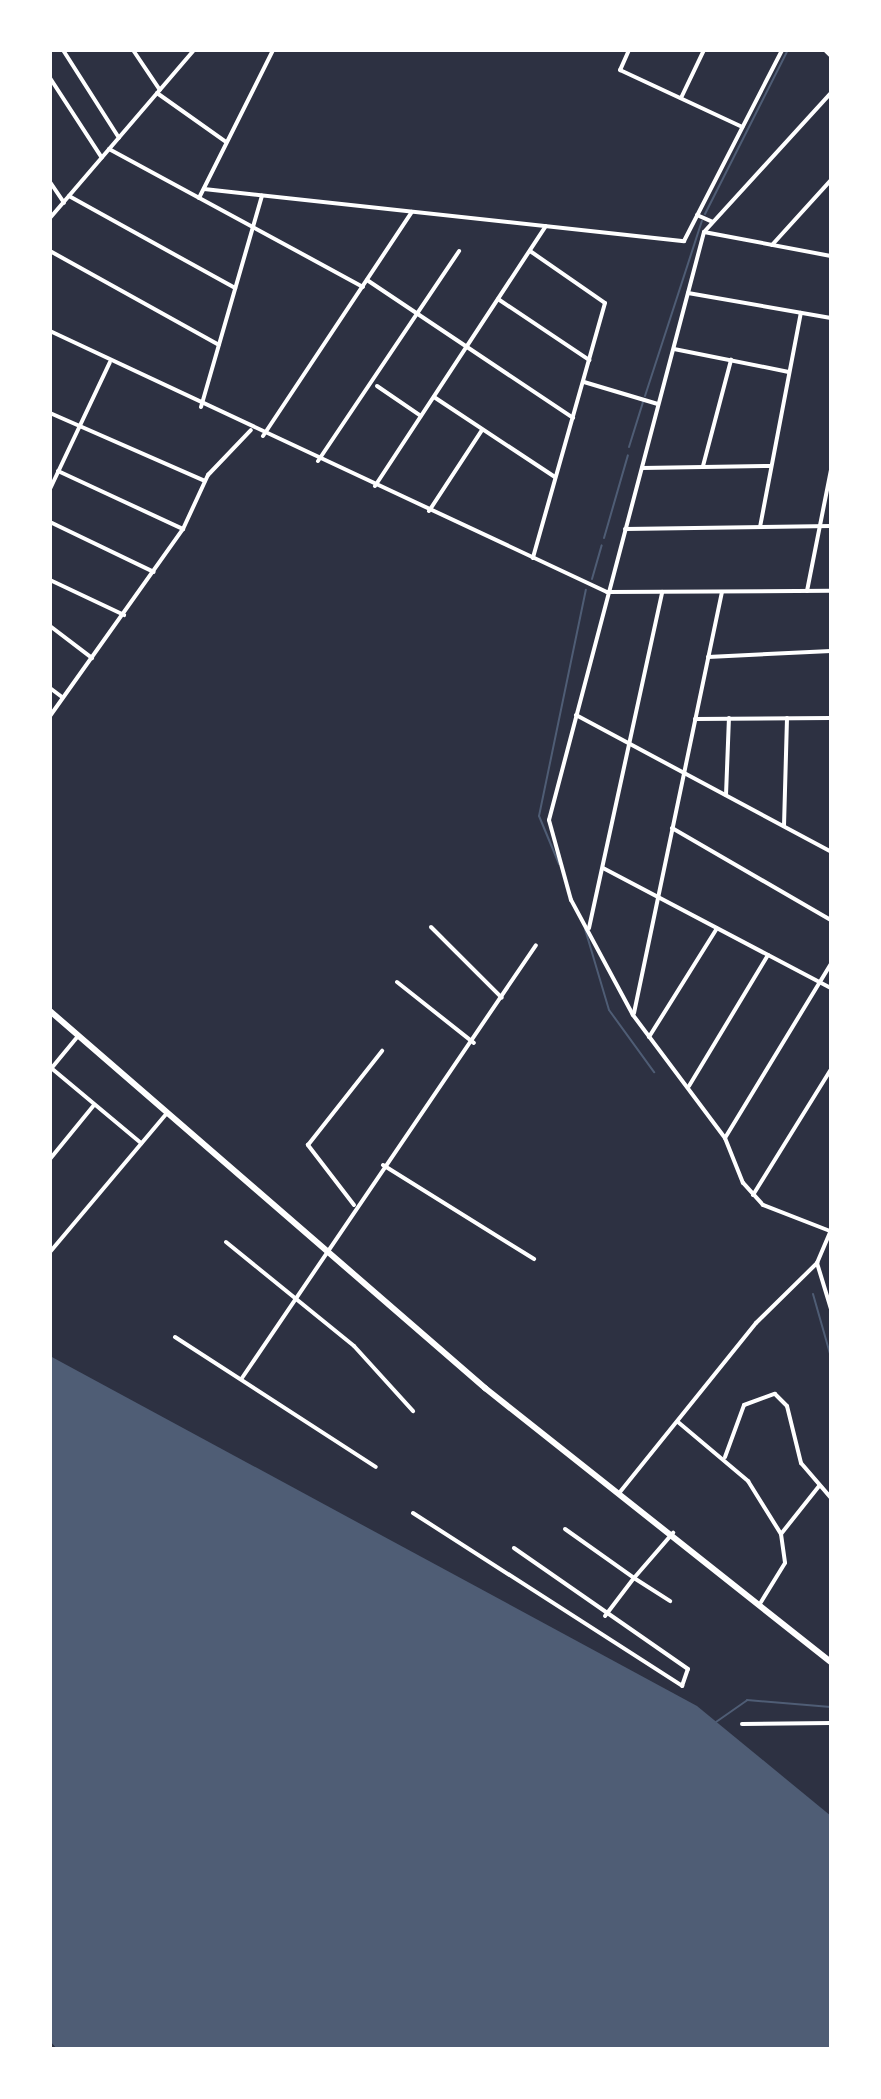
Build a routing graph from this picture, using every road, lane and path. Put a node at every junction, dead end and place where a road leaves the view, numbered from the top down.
1 (63, 50) edge
2 (133, 50) edge
3 (194, 50) edge
4 (273, 50) edge
5 (629, 50) edge
6 (704, 50) edge
7 (782, 50) edge
8 (825, 50) edge
9 (831, 56) edge
10 (50, 78) edge
11 (159, 91) junction
12 (831, 93) edge
13 (681, 99) junction
14 (742, 127) junction
15 (119, 138) junction
16 (226, 142) junction
17 (109, 149) junction
18 (102, 158) junction
19 (831, 180) edge
20 (50, 182) edge
21 (204, 189) junction
22 (69, 196) junction
23 (262, 196) junction
24 (199, 198) junction
25 (64, 203) junction
26 (412, 212) junction
27 (697, 215) junction
28 (50, 218) edge
29 (713, 222) junction
30 (253, 226) junction
31 (546, 226) junction
32 (704, 232) junction
33 (772, 245) junction
34 (50, 251) edge
35 (459, 251) dead end
36 (530, 251) junction
37 (831, 256) edge
38 (367, 280) junction
39 (363, 287) junction
40 (235, 288) junction
41 (688, 293) junction
42 (498, 299) junction
43 (801, 313) junction
44 (417, 314) junction
45 (831, 318) edge
46 (52, 332) edge
47 (50, 343) edge
48 (219, 345) junction
49 (466, 347) junction
50 (673, 349) junction
51 (589, 360) junction
52 (731, 360) junction
53 (110, 362) junction
54 (789, 372) junction
55 (583, 382) junction
56 (377, 386) dead end
57 (434, 397) junction
58 (658, 404) junction
59 (201, 407) junction
60 (50, 413) edge
61 (421, 416) junction
62 (573, 418) junction
63 (80, 426) junction
64 (251, 430) junction
65 (482, 430) junction
66 (263, 436) junction
67 (318, 461) junction
68 (771, 466) junction
69 (703, 467) junction
70 (641, 468) junction
71 (831, 470) edge
72 (58, 471) junction
73 (556, 478) junction
74 (205, 481) junction
75 (375, 486) junction
76 (50, 489) edge
77 (429, 511) junction
78 (50, 522) edge
79 (820, 526) junction
80 (831, 526) edge
81 (760, 527) junction
82 (183, 529) junction
83 (624, 529) junction
84 (533, 558) junction
85 (154, 572) junction
86 (50, 580) edge
87 (807, 591) junction
88 (831, 591) edge
89 (607, 592) junction
90 (662, 592) junction
91 (722, 592) junction
92 (124, 615) junction
93 (50, 626) edge
94 (831, 651) edge
95 (708, 657) junction
96 (92, 658) junction
97 (50, 688) edge
98 (62, 697) junction
99 (576, 715) junction
100 (50, 716) edge
101 (729, 718) junction
102 (787, 718) junction
103 (831, 718) edge
104 (695, 719) junction
105 (629, 743) junction
106 (684, 772) junction
107 (726, 795) junction
108 (784, 826) junction
109 (672, 828) junction
110 (831, 852) edge
111 (602, 868) junction
112 (658, 897) junction
113 (831, 920) edge
114 (431, 927) dead end
115 (589, 928) junction
116 (717, 928) junction
117 (536, 945) dead end
118 (768, 955) junction
119 (831, 964) edge
120 (397, 982) dead end
121 (820, 982) junction
122 (831, 988) edge
123 (502, 998) junction
124 (50, 1011) edge
125 (633, 1015) junction
126 (79, 1035) junction
127 (649, 1037) junction
128 (474, 1043) junction
129 (382, 1051) dead end
130 (50, 1069) edge
131 (831, 1069) edge
132 (689, 1086) junction
133 (95, 1105) junction
134 (168, 1111) junction
135 (725, 1138) junction
136 (141, 1143) junction
137 (50, 1159) edge
138 (382, 1165) junction
139 (753, 1195) junction
140 (354, 1205) junction
141 (831, 1230) edge
142 (226, 1242) dead end
143 (51, 1248) edge
144 (829, 1248) edge
145 (327, 1254) junction
146 (534, 1259) dead end
147 (817, 1263) junction
148 (831, 1283) edge
149 (824, 1286) junction
150 (295, 1296) junction
151 (831, 1309) edge
152 (175, 1337) dead end
153 (242, 1378) junction
154 (413, 1411) dead end
155 (678, 1422) junction
156 (725, 1457) junction
157 (376, 1467) dead end
158 (819, 1486) junction
159 (620, 1492) junction
160 (831, 1498) edge
161 (413, 1513) dead end
162 (565, 1529) dead end
163 (673, 1533) junction
164 (781, 1534) junction
165 (514, 1548) dead end
166 (634, 1578) junction
167 (670, 1601) dead end
168 (761, 1602) junction
169 (605, 1616) junction
170 (831, 1662) edge
171 (831, 1723) edge
172 (742, 1724) dead end

1 - 15 street
2 - 11 street
3 - 11 street
4 - 16 street
5 - 13 street
6 - 13 street
7 - 14 street
8 - 9 street
10 - 18 street
11 - 15 street
11 - 16 street
12 - 29 street
13 - 14 street
14 - 27 street
15 - 17 street
16 - 21 street
17 - 18 street
17 - 24 street
18 - 22 street
19 - 33 street
20 - 25 street
21 - 23 street
21 - 24 street
22 - 25 street
22 - 40 street
23 - 26 street
23 - 30 street
24 - 30 street
25 - 28 street
26 - 31 street
26 - 38 street
27 - 29 street
27 - 31 street
29 - 32 street
30 - 39 street
30 - 40 street
31 - 36 street
32 - 33 street
32 - 41 street
33 - 37 street
34 - 48 street
35 - 44 street
36 - 42 street
36 - 51 street
38 - 39 street
38 - 44 street
39 - 66 street
40 - 48 street
41 - 43 street
41 - 50 street
42 - 49 street
42 - 51 street
43 - 45 street
43 - 54 street
44 - 49 street
44 - 67 street
46 - 47 street
46 - 53 street
48 - 59 street
49 - 57 street
49 - 62 street
50 - 52 street
50 - 58 street
51 - 55 street
52 - 54 street
52 - 69 street
53 - 59 street
53 - 63 street
54 - 68 street
55 - 58 street
55 - 62 street
56 - 61 street
57 - 61 street
57 - 65 street
58 - 70 street
59 - 64 street
60 - 63 street
61 - 75 street
62 - 73 street
63 - 72 street
63 - 74 street
64 - 66 street
64 - 74 street
65 - 73 street
65 - 77 street
66 - 67 street
67 - 75 street
68 - 69 street
68 - 81 street
69 - 70 street
70 - 83 street
71 - 79 street
72 - 76 street
72 - 82 street
73 - 84 street
74 - 82 street
75 - 77 street
77 - 84 street
78 - 85 street
79 - 80 street
79 - 81 street
79 - 87 street
81 - 83 street
82 - 85 street
83 - 89 street
84 - 89 street
85 - 92 street
86 - 92 street
87 - 88 street
87 - 91 street
89 - 90 street
89 - 99 street
90 - 91 street
90 - 105 street
91 - 95 street
92 - 96 street
93 - 96 street
94 - 95 street
95 - 104 street
96 - 98 street
97 - 98 street
98 - 100 street
99 - 105 street
99 - 115 street
101 - 102 street
101 - 104 street
101 - 107 street
102 - 103 street
102 - 108 street
104 - 106 street
105 - 106 street
105 - 111 street
106 - 107 street
106 - 109 street
107 - 108 street
108 - 110 street
109 - 112 street
109 - 113 street
111 - 112 street
111 - 115 street
112 - 116 street
112 - 125 street
114 - 123 street
115 - 125 street
116 - 118 street
116 - 127 street
117 - 123 street
118 - 121 street
118 - 132 street
119 - 121 street
120 - 128 street
121 - 122 street
121 - 135 street
123 - 128 street
124 - 126 street
125 - 127 street
126 - 130 street
126 - 134 street
127 - 132 street
128 - 138 street
129 - 140 street
130 - 133 street
131 - 139 street
132 - 135 street
133 - 136 street
133 - 137 street
134 - 136 street
134 - 145 street
135 - 139 street
136 - 143 street
138 - 140 street
138 - 146 street
139 - 141 street
140 - 145 street
141 - 144 street
142 - 150 street
144 - 147 street
145 - 150 street
145 - 159 street
147 - 149 street
147 - 155 street
148 - 149 street
149 - 151 street
150 - 153 street
150 - 154 street
152 - 153 street
153 - 157 street
155 - 156 street
155 - 159 street
156 - 158 street
156 - 164 street
158 - 160 street
158 - 164 street
159 - 163 street
161 - 169 street
162 - 166 street
163 - 166 street
163 - 168 street
164 - 168 street
165 - 169 street
166 - 167 street
166 - 169 street
168 - 170 street
171 - 172 street

